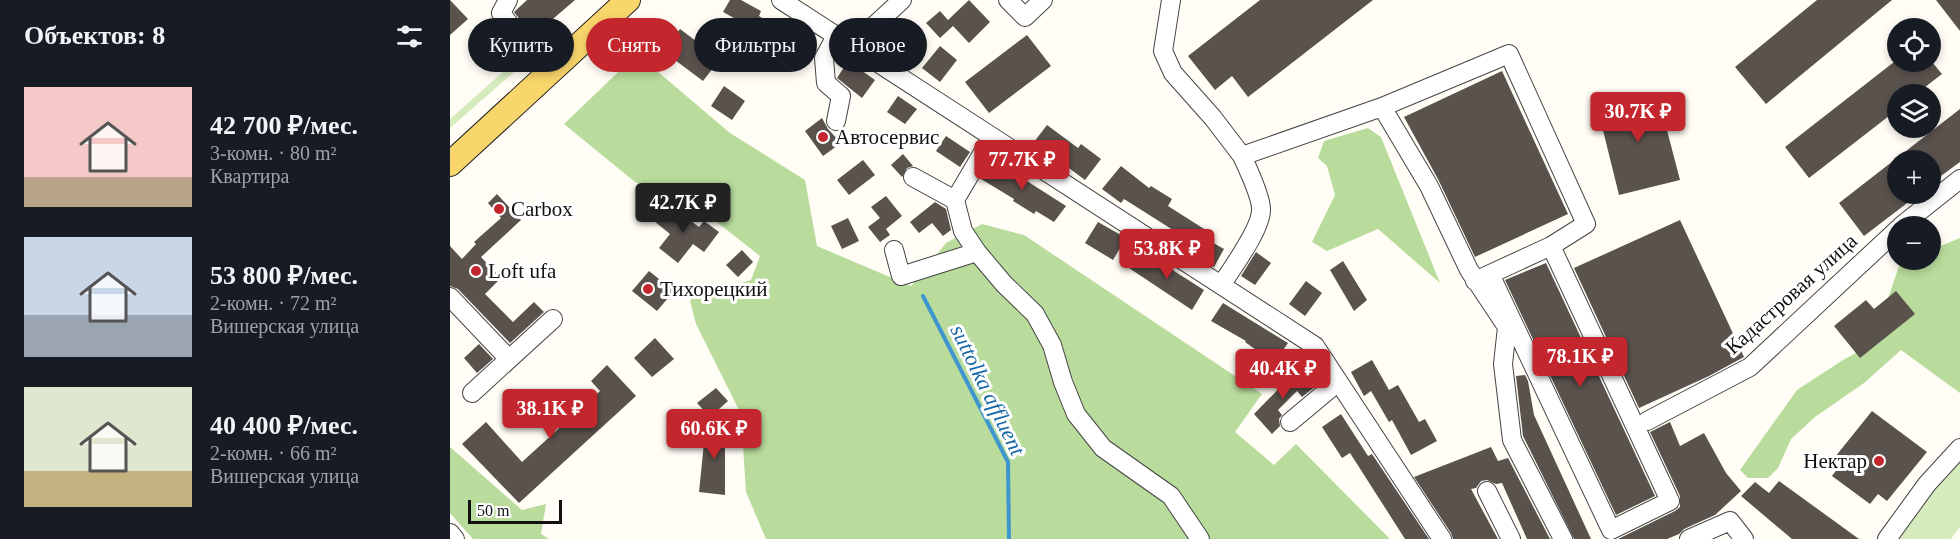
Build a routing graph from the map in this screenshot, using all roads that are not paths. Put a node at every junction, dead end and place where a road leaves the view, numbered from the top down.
1 (508, 0) edge
2 (628, 0) edge
3 (781, 0) edge
4 (902, 0) edge
5 (1008, 0) edge
6 (1043, 0) edge
7 (1171, 0) edge
8 (882, 18) edge
9 (829, 31) edge
10 (829, 49) edge
11 (892, 72) edge
12 (550, 73) junction
13 (1382, 107) junction
14 (836, 121) dead end
15 (992, 137) junction
16 (1242, 156) junction
17 (450, 164) edge
18 (913, 177) dead end
19 (1960, 179) edge
20 (955, 200) junction
21 (1914, 216) edge
22 (1887, 239) edge
23 (1551, 246) junction
24 (894, 250) dead end
25 (977, 252) junction
26 (1482, 277) junction
27 (1222, 284) junction
28 (450, 297) edge
29 (553, 319) dead end
30 (509, 359) junction
31 (1338, 382) junction
32 (472, 393) dead end
33 (1647, 421) dead end
34 (1290, 422) dead end
35 (1960, 448) edge
36 (1487, 491) dead end
37 (450, 533) edge
38 (455, 539) edge
39 (1200, 539) edge
40 (1442, 539) edge
41 (1511, 539) edge
42 (1563, 539) edge
43 (1689, 539) edge
44 (1744, 539) edge
45 (1887, 539) edge

1 - 12 street
2 - 12 main road
3 - 9 street
4 - 8 street
5 - 6 street
7 - 16 street
10 - 14 street
11 - 15 street
12 - 17 main road
13 - 16 street
13 - 23 street
13 - 26 street
15 - 20 street
15 - 27 street
16 - 27 street
18 - 20 street
19 - 21 street, Кадастровая улица
20 - 25 street
22 - 33 street, Кадастровая улица
23 - 26 street
23 - 26 street
24 - 25 street
25 - 39 street
26 - 42 street
27 - 31 street
28 - 30 street
29 - 30 street
30 - 32 street
31 - 34 street
31 - 40 street
35 - 45 street
36 - 41 street
37 - 38 street
43 - 44 street

